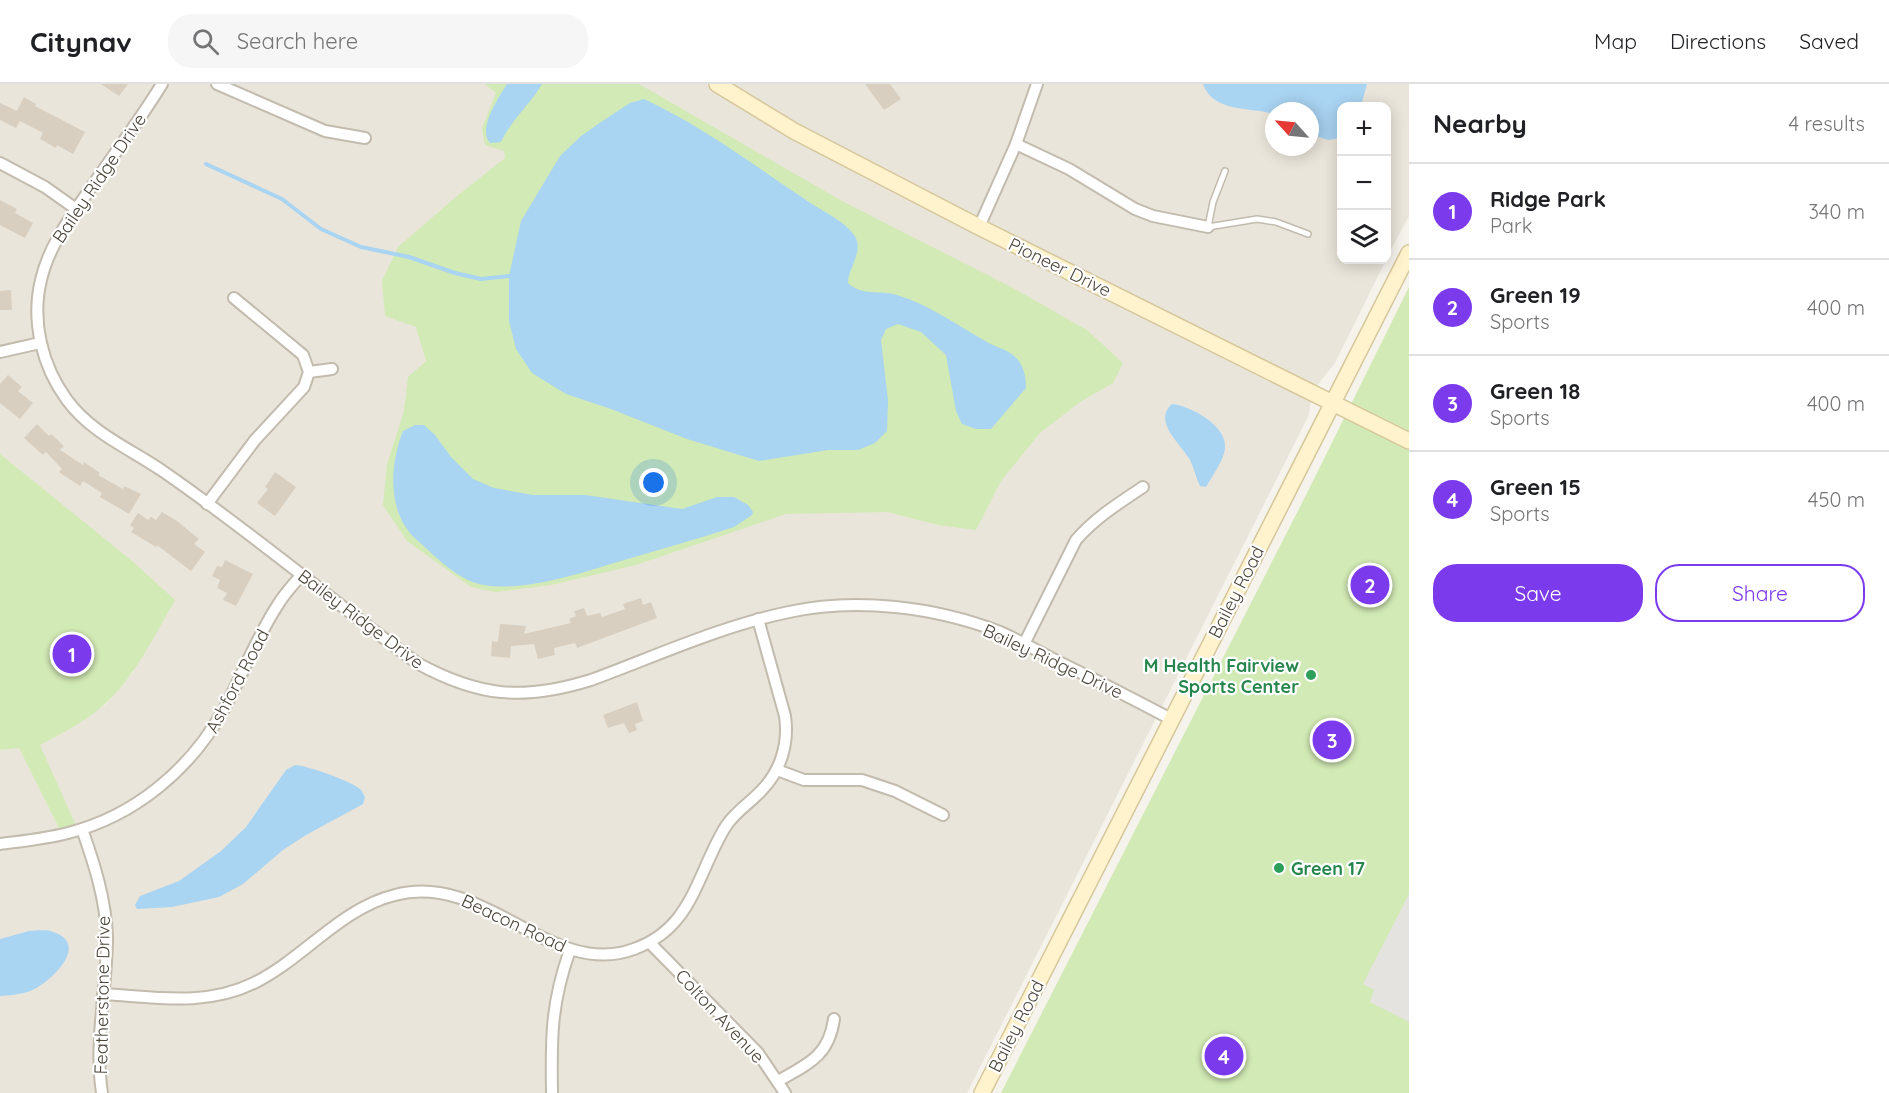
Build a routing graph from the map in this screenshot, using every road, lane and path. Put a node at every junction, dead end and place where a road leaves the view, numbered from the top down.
1 (162, 84) edge
2 (217, 84) edge
3 (717, 84) edge
4 (1037, 84) edge
5 (365, 138) dead end
6 (1016, 144) junction
7 (0, 163) edge
8 (1225, 171) dead end
9 (76, 209) junction
10 (979, 226) junction
11 (1208, 227) junction
12 (1308, 234) dead end
13 (1409, 253) edge
14 (234, 298) dead end
15 (40, 343) junction
16 (0, 352) edge
17 (332, 369) dead end
18 (309, 372) junction
19 (1333, 403) junction
20 (1409, 441) edge
21 (1143, 487) dead end
22 (207, 504) junction
23 (302, 574) junction
24 (758, 619) junction
25 (1024, 644) junction
26 (1171, 719) junction
27 (777, 770) junction
28 (943, 814) dead end
29 (82, 829) junction
30 (0, 844) edge
31 (650, 943) junction
32 (570, 950) junction
33 (103, 994) junction
34 (834, 1019) dead end
35 (778, 1082) junction
36 (100, 1093) edge
37 (552, 1093) edge
38 (784, 1093) edge
39 (982, 1093) edge

1 - 9 street, Bailey Ridge Drive
2 - 5 street
3 - 10 main road, Pioneer Drive
4 - 6 street
6 - 10 street
6 - 11 street
7 - 9 street
8 - 11 lane
9 - 15 street, Bailey Ridge Drive
10 - 19 main road, Pioneer Drive
11 - 12 lane
13 - 19 main road, Bailey Road
14 - 18 street
15 - 16 street
15 - 22 street, Bailey Ridge Drive
17 - 18 street
18 - 22 street
19 - 20 main road, Pioneer Drive
19 - 26 main road, Bailey Road
21 - 25 street
22 - 23 street, Bailey Ridge Drive
23 - 24 street, Bailey Ridge Drive
23 - 29 street, Ashford Road
24 - 25 street, Bailey Ridge Drive
24 - 27 street, Beacon Road
25 - 26 street, Bailey Ridge Drive
26 - 39 main road, Bailey Road
27 - 28 street
27 - 31 street, Beacon Road
29 - 30 street, Ashford Road
29 - 33 street, Featherstone Drive
31 - 32 street, Beacon Road
31 - 35 street, Colton Avenue
32 - 33 street, Beacon Road
32 - 37 street
33 - 36 street, Featherstone Drive
34 - 35 street
35 - 38 street, Colton Avenue

